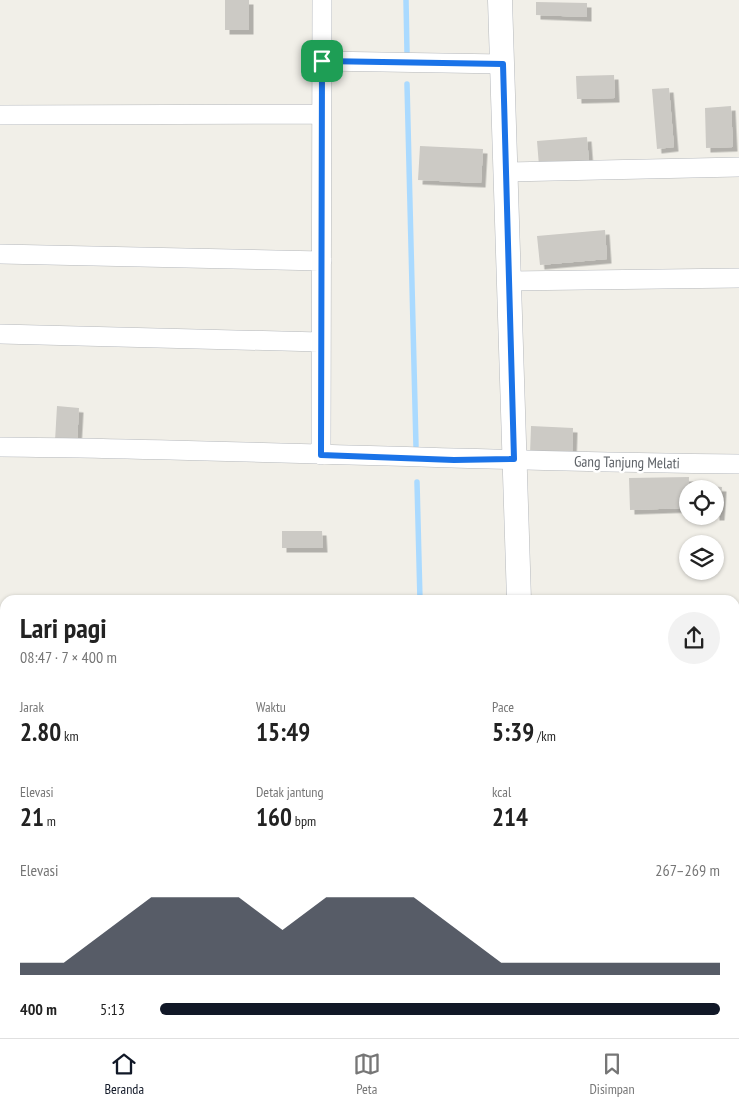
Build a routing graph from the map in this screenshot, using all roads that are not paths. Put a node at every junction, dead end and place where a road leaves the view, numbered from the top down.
1 (322, 0) edge
2 (500, 0) edge
3 (322, 61) junction
4 (503, 64) junction
5 (320, 114) junction
6 (0, 115) edge
7 (739, 167) edge
8 (505, 172) junction
9 (0, 254) edge
10 (322, 261) junction
11 (739, 278) edge
12 (509, 281) junction
13 (0, 334) edge
14 (320, 342) junction
15 (0, 447) edge
16 (321, 455) junction
17 (514, 459) junction
18 (739, 464) edge
19 (519, 595) edge

1 - 3 street
2 - 4 street
3 - 4 street
3 - 5 street
4 - 8 street
5 - 6 street
5 - 10 street
7 - 8 street
8 - 12 street
9 - 10 street
10 - 14 street
11 - 12 street
12 - 17 street
13 - 14 street
14 - 16 street
15 - 16 street, Gang Tanjung Melati
16 - 17 street, Gang Tanjung Melati
17 - 18 street, Gang Tanjung Melati
17 - 19 street

